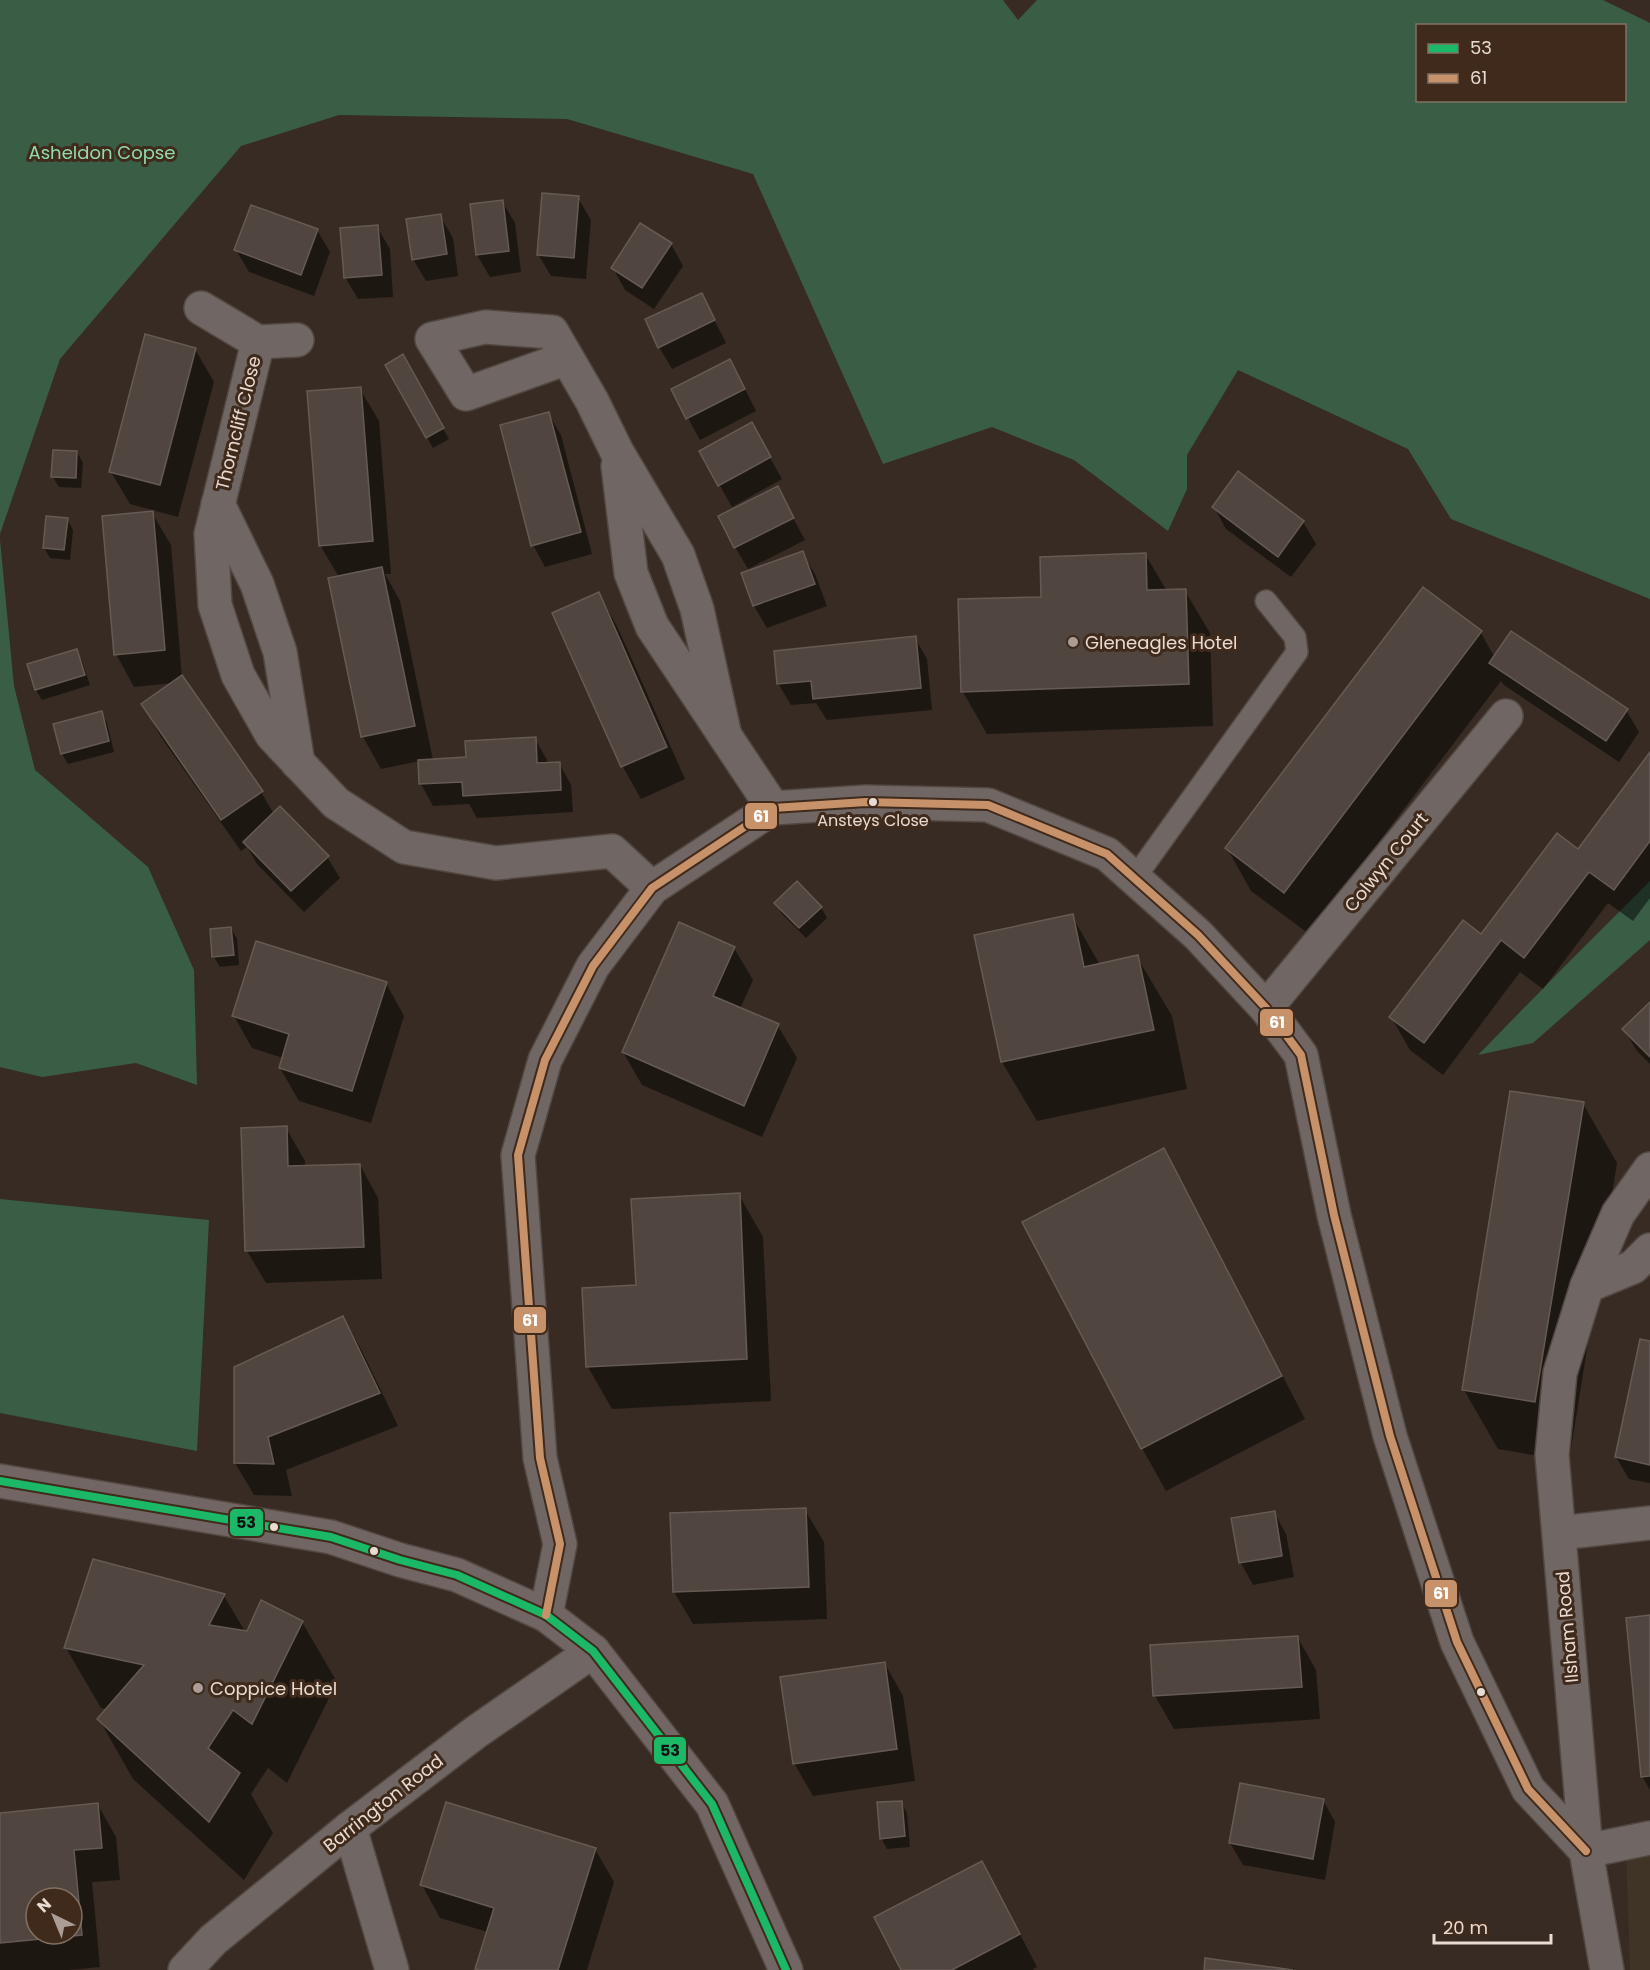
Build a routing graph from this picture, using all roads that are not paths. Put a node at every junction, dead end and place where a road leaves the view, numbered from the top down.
1 (201, 308) dead end
2 (297, 340) dead end
3 (258, 342) junction
4 (567, 358) dead end
5 (617, 452) junction
6 (218, 504) junction
7 (678, 555) junction
8 (631, 573) junction
9 (257, 584) junction
10 (1266, 601) dead end
11 (215, 605) junction
12 (697, 609) junction
13 (652, 626) junction
14 (279, 652) junction
15 (238, 675) junction
16 (1506, 716) dead end
17 (725, 736) junction
18 (298, 763) junction
19 (773, 808) junction
20 (1134, 879) junction
21 (652, 888) junction
22 (1266, 1008) junction
23 (1650, 1168) edge
24 (1650, 1250) edge
25 (1587, 1286) junction
26 (0, 1481) edge
27 (1650, 1523) edge
28 (1560, 1533) junction
29 (546, 1615) junction
30 (593, 1651) junction
31 (350, 1828) junction
32 (1650, 1838) edge
33 (1586, 1851) junction
34 (185, 1970) edge
35 (392, 1970) edge
36 (786, 1970) edge
37 (1607, 1970) edge

1 - 3 street, Thorncliff Close
2 - 3 street, Thorncliff Close
3 - 6 street, Thorncliff Close
4 - 5 street
5 - 7 street
5 - 8 street
6 - 9 street, Thorncliff Close
6 - 11 street, Thorncliff Close
7 - 8 street
7 - 12 street
8 - 13 street
9 - 11 street
9 - 14 street, Thorncliff Close
10 - 20 lane
11 - 15 street, Thorncliff Close
12 - 13 street
12 - 17 street
13 - 17 street
14 - 15 street
14 - 18 street, Thorncliff Close
15 - 18 street, Thorncliff Close
16 - 22 street, Colwyn Court
17 - 19 street
18 - 21 street, Thorncliff Close
19 - 20 street
19 - 21 street
20 - 22 street
21 - 29 street
22 - 33 street
23 - 25 street, Ilsham Road
24 - 25 street
25 - 28 street, Ilsham Road
26 - 29 main road
27 - 28 street
28 - 33 street, Ilsham Road
29 - 30 main road
30 - 31 street, Barrington Road
30 - 36 main road
31 - 34 street, Barrington Road
31 - 35 street
32 - 33 street
33 - 37 street, Ilsham Road

